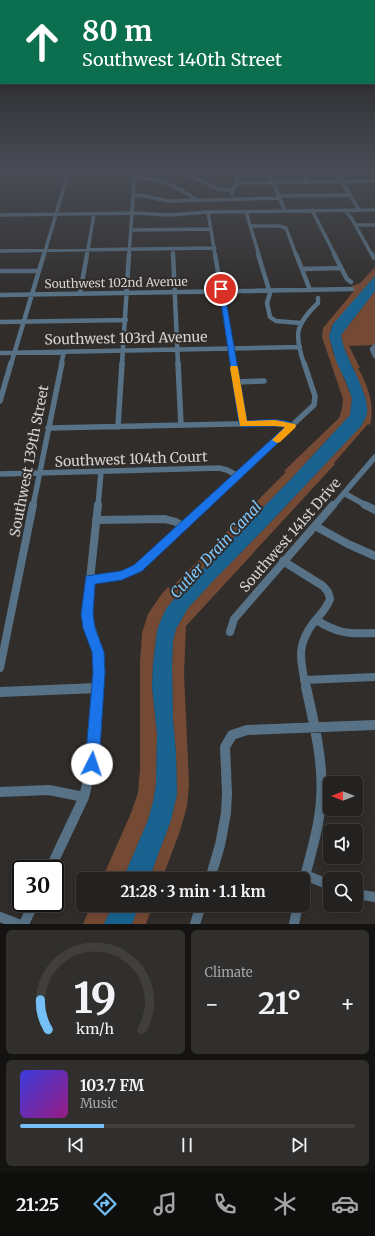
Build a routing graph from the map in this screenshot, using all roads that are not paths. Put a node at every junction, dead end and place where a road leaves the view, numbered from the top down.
1 (127, 213) edge
2 (132, 213) edge
3 (134, 213) edge
4 (193, 213) edge
5 (208, 213) edge
6 (246, 213) edge
7 (314, 213) edge
8 (347, 213) edge
9 (56, 214) junction
10 (94, 214) junction
11 (0, 215) edge
12 (169, 215) joint
13 (356, 225) junction
14 (375, 225) edge
15 (250, 226) junction
16 (212, 229) junction
17 (132, 230) junction
18 (214, 248) junction
19 (130, 249) junction
20 (172, 249) junction
21 (45, 250) junction
22 (88, 250) junction
23 (0, 251) edge
24 (374, 258) edge
25 (341, 268) junction
26 (302, 269) junction
27 (39, 271) junction
28 (0, 272) edge
29 (351, 282) dead end
30 (310, 290) junction
31 (352, 290) dead end
32 (222, 291) junction
33 (269, 291) junction
34 (175, 292) junction
35 (127, 293) junction
36 (33, 294) junction
37 (80, 294) junction
38 (0, 295) edge
39 (318, 298) dead end
40 (126, 320) junction
41 (0, 322) edge
42 (24, 322) junction
43 (301, 323) junction
44 (300, 347) junction
45 (374, 347) edge
46 (231, 348) junction
47 (177, 349) junction
48 (124, 350) junction
49 (64, 352) junction
50 (0, 353) edge
51 (15, 353) junction
52 (375, 356) edge
53 (264, 381) dead end
54 (236, 382) junction
55 (2, 388) edge
56 (0, 401) edge
57 (243, 424) junction
58 (181, 425) junction
59 (292, 426) junction
60 (118, 427) junction
61 (48, 428) junction
62 (375, 457) edge
63 (372, 466) edge
64 (100, 472) junction
65 (39, 473) junction
66 (0, 474) edge
67 (238, 476) junction
68 (344, 493) junction
69 (375, 510) edge
70 (96, 520) junction
71 (315, 526) junction
72 (183, 527) junction
73 (375, 556) edge
74 (283, 561) junction
75 (90, 579) junction
76 (316, 620) junction
77 (230, 632) dead end
78 (375, 633) edge
79 (0, 668) edge
80 (375, 676) edge
81 (304, 680) junction
82 (98, 688) junction
83 (0, 692) edge
84 (375, 725) edge
85 (313, 727) junction
86 (0, 792) edge
87 (84, 797) junction
88 (54, 860) edge
89 (212, 872) edge
90 (306, 872) edge
91 (310, 881) edge
92 (323, 884) edge
93 (363, 895) edge
94 (375, 897) edge
95 (30, 912) edge
96 (199, 912) edge
97 (297, 912) edge
98 (0, 917) edge
99 (18, 924) edge
100 (24, 924) edge
101 (195, 924) edge
102 (294, 924) edge

1 - 10 street
2 - 17 street
3 - 12 street
4 - 12 street
5 - 16 street
6 - 15 street
7 - 25 street
8 - 13 street
9 - 10 street
9 - 11 street
9 - 21 street
10 - 22 street
13 - 14 street
13 - 24 street
15 - 26 street
15 - 33 street
16 - 17 street
16 - 18 street
17 - 19 street
18 - 20 street
18 - 32 street
19 - 20 street
19 - 22 street
19 - 35 street
20 - 34 street
21 - 22 street
21 - 23 street
21 - 27 street
22 - 37 street
25 - 26 street
25 - 29 street
26 - 30 street
27 - 28 street
27 - 36 street
30 - 31 street, Southwest 102nd Avenue
30 - 33 street, Southwest 102nd Avenue
32 - 33 street, Southwest 102nd Avenue
32 - 34 street, Southwest 102nd Avenue
32 - 46 street
33 - 43 street
34 - 35 street, Southwest 102nd Avenue
34 - 47 street
35 - 37 street, Southwest 102nd Avenue
35 - 40 street
36 - 37 street, Southwest 102nd Avenue
36 - 38 street, Southwest 102nd Avenue
36 - 42 street
39 - 43 street
40 - 42 street
40 - 48 street
41 - 42 street
42 - 51 street
43 - 44 street
44 - 46 street, Southwest 103rd Avenue
44 - 59 street
45 - 52 street
46 - 47 street, Southwest 103rd Avenue
46 - 54 street
47 - 48 street, Southwest 103rd Avenue
47 - 58 street
48 - 49 street, Southwest 103rd Avenue
48 - 60 street
49 - 51 street, Southwest 103rd Avenue
49 - 61 street, Southwest 139th Street
50 - 51 street, Southwest 103rd Avenue
51 - 55 street
53 - 54 street
54 - 57 street
55 - 56 street
57 - 58 street
57 - 59 street
58 - 60 street
59 - 67 street
60 - 61 street
61 - 65 street, Southwest 139th Street
62 - 63 street, Southwest 141st Drive
63 - 68 street, Southwest 141st Drive
64 - 65 street, Southwest 104th Court
64 - 67 street, Southwest 104th Court
64 - 70 street
65 - 66 street, Southwest 104th Court
65 - 79 street, Southwest 139th Street
67 - 72 street
68 - 69 street
68 - 71 street, Southwest 141st Drive
70 - 72 street
70 - 75 street
71 - 73 street
71 - 74 street, Southwest 141st Drive
72 - 75 street
74 - 76 street
74 - 77 street, Southwest 141st Drive
75 - 82 street
76 - 78 street
76 - 81 street
80 - 81 street
81 - 85 street
82 - 83 street
82 - 87 street
84 - 85 street
85 - 89 street
85 - 90 street
86 - 87 street
87 - 88 street
91 - 92 street
93 - 94 street
95 - 100 street
96 - 101 street
97 - 102 street
98 - 99 street

